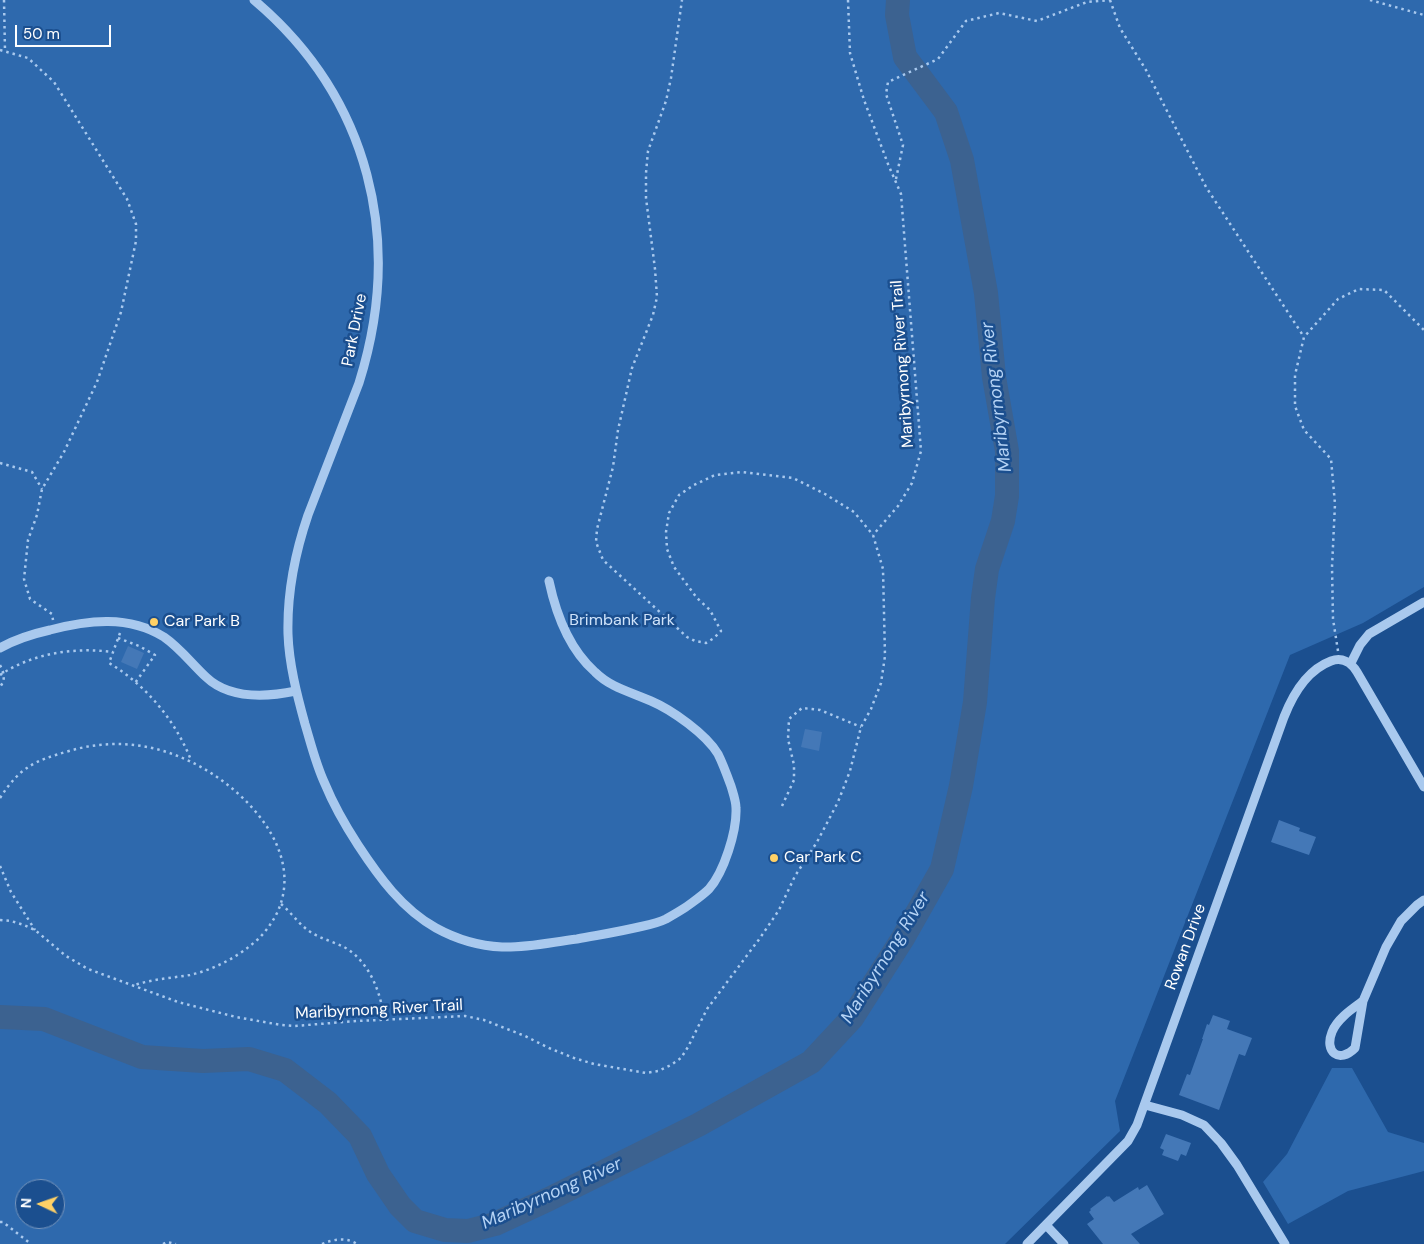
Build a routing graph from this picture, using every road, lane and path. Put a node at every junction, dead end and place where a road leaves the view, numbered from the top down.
1 (4, 0) edge
2 (254, 0) edge
3 (682, 0) edge
4 (848, 0) edge
5 (1110, 0) edge
6 (1370, 0) edge
7 (1424, 15) edge
8 (0, 50) edge
9 (5, 51) junction
10 (895, 181) junction
11 (1424, 330) edge
12 (1304, 337) junction
13 (0, 463) edge
14 (42, 489) junction
15 (873, 535) junction
16 (549, 581) dead end
17 (1424, 602) edge
18 (124, 622) junction
19 (55, 629) junction
20 (118, 638) junction
21 (0, 648) edge
22 (113, 652) junction
23 (1340, 660) junction
24 (1351, 664) junction
25 (0, 665) edge
26 (4, 673) junction
27 (0, 676) edge
28 (135, 682) junction
29 (0, 687) edge
30 (296, 691) junction
31 (861, 727) junction
32 (192, 762) junction
33 (1424, 787) edge
34 (0, 798) edge
35 (782, 806) dead end
36 (0, 866) edge
37 (1424, 900) edge
38 (281, 904) junction
39 (0, 920) edge
40 (35, 930) junction
41 (134, 986) junction
42 (1363, 1001) junction
43 (384, 1019) junction
44 (1145, 1105) junction
45 (0, 1222) edge
46 (1046, 1225) junction
47 (31, 1244) edge
48 (163, 1244) edge
49 (176, 1244) edge
50 (322, 1244) edge
51 (357, 1244) edge
52 (1027, 1244) edge
53 (1064, 1244) edge
54 (1285, 1244) edge

1 - 9 path
2 - 30 street, Park Drive
3 - 15 path
4 - 10 path, Maribyrnong River Trail
5 - 10 path
5 - 12 path
6 - 7 path
8 - 9 path
9 - 14 path
10 - 15 path, Maribyrnong River Trail
11 - 12 path
12 - 23 path
13 - 14 path
14 - 19 path
15 - 31 path, Maribyrnong River Trail
16 - 30 street, Park Drive
17 - 24 street
18 - 19 street
18 - 20 path
18 - 30 street
19 - 21 street
20 - 22 path
20 - 28 path
22 - 26 path
22 - 28 path
23 - 24 street
23 - 44 street, Rowan Drive
24 - 33 street
25 - 26 path
26 - 27 path
26 - 29 path
28 - 32 path
31 - 35 path
31 - 43 path, Maribyrnong River Trail
32 - 34 path
32 - 38 path
36 - 40 path
37 - 42 street
38 - 41 path
38 - 43 path
39 - 40 path, Maribyrnong River Trail
40 - 41 path, Maribyrnong River Trail
41 - 43 path, Maribyrnong River Trail
42 - 42 street
44 - 46 street, Rowan Drive
44 - 54 street
45 - 47 path
46 - 52 street, Rowan Drive
46 - 53 street
48 - 49 path
50 - 51 path

